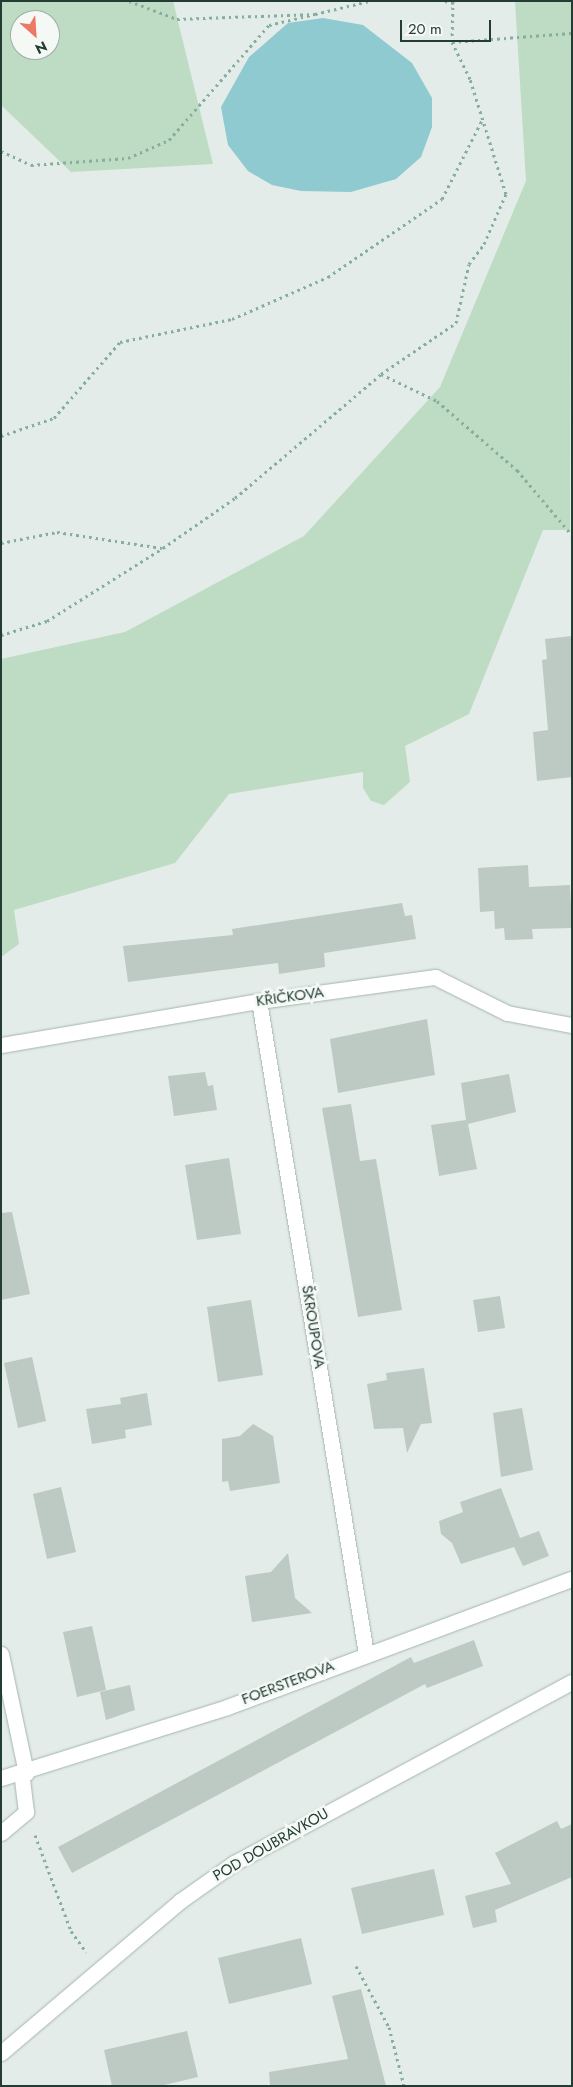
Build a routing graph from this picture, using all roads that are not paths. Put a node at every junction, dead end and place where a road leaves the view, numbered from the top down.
1 (259, 1001) junction
2 (572, 1025) edge
3 (1, 1045) edge
4 (572, 1579) edge
5 (1, 1654) edge
6 (366, 1654) junction
7 (572, 1682) edge
8 (24, 1773) junction
9 (1, 1778) edge
10 (1, 1833) edge
11 (1, 2052) edge

1 - 2 street, KŘIČKOVA
1 - 3 street, KŘIČKOVA
1 - 6 street, ŠKROUPOVA
4 - 6 street, FOERSTEROVA
5 - 8 street
6 - 8 street, FOERSTEROVA
7 - 11 street, POD DOUBRAVKOU
8 - 9 street, FOERSTEROVA
8 - 10 street

